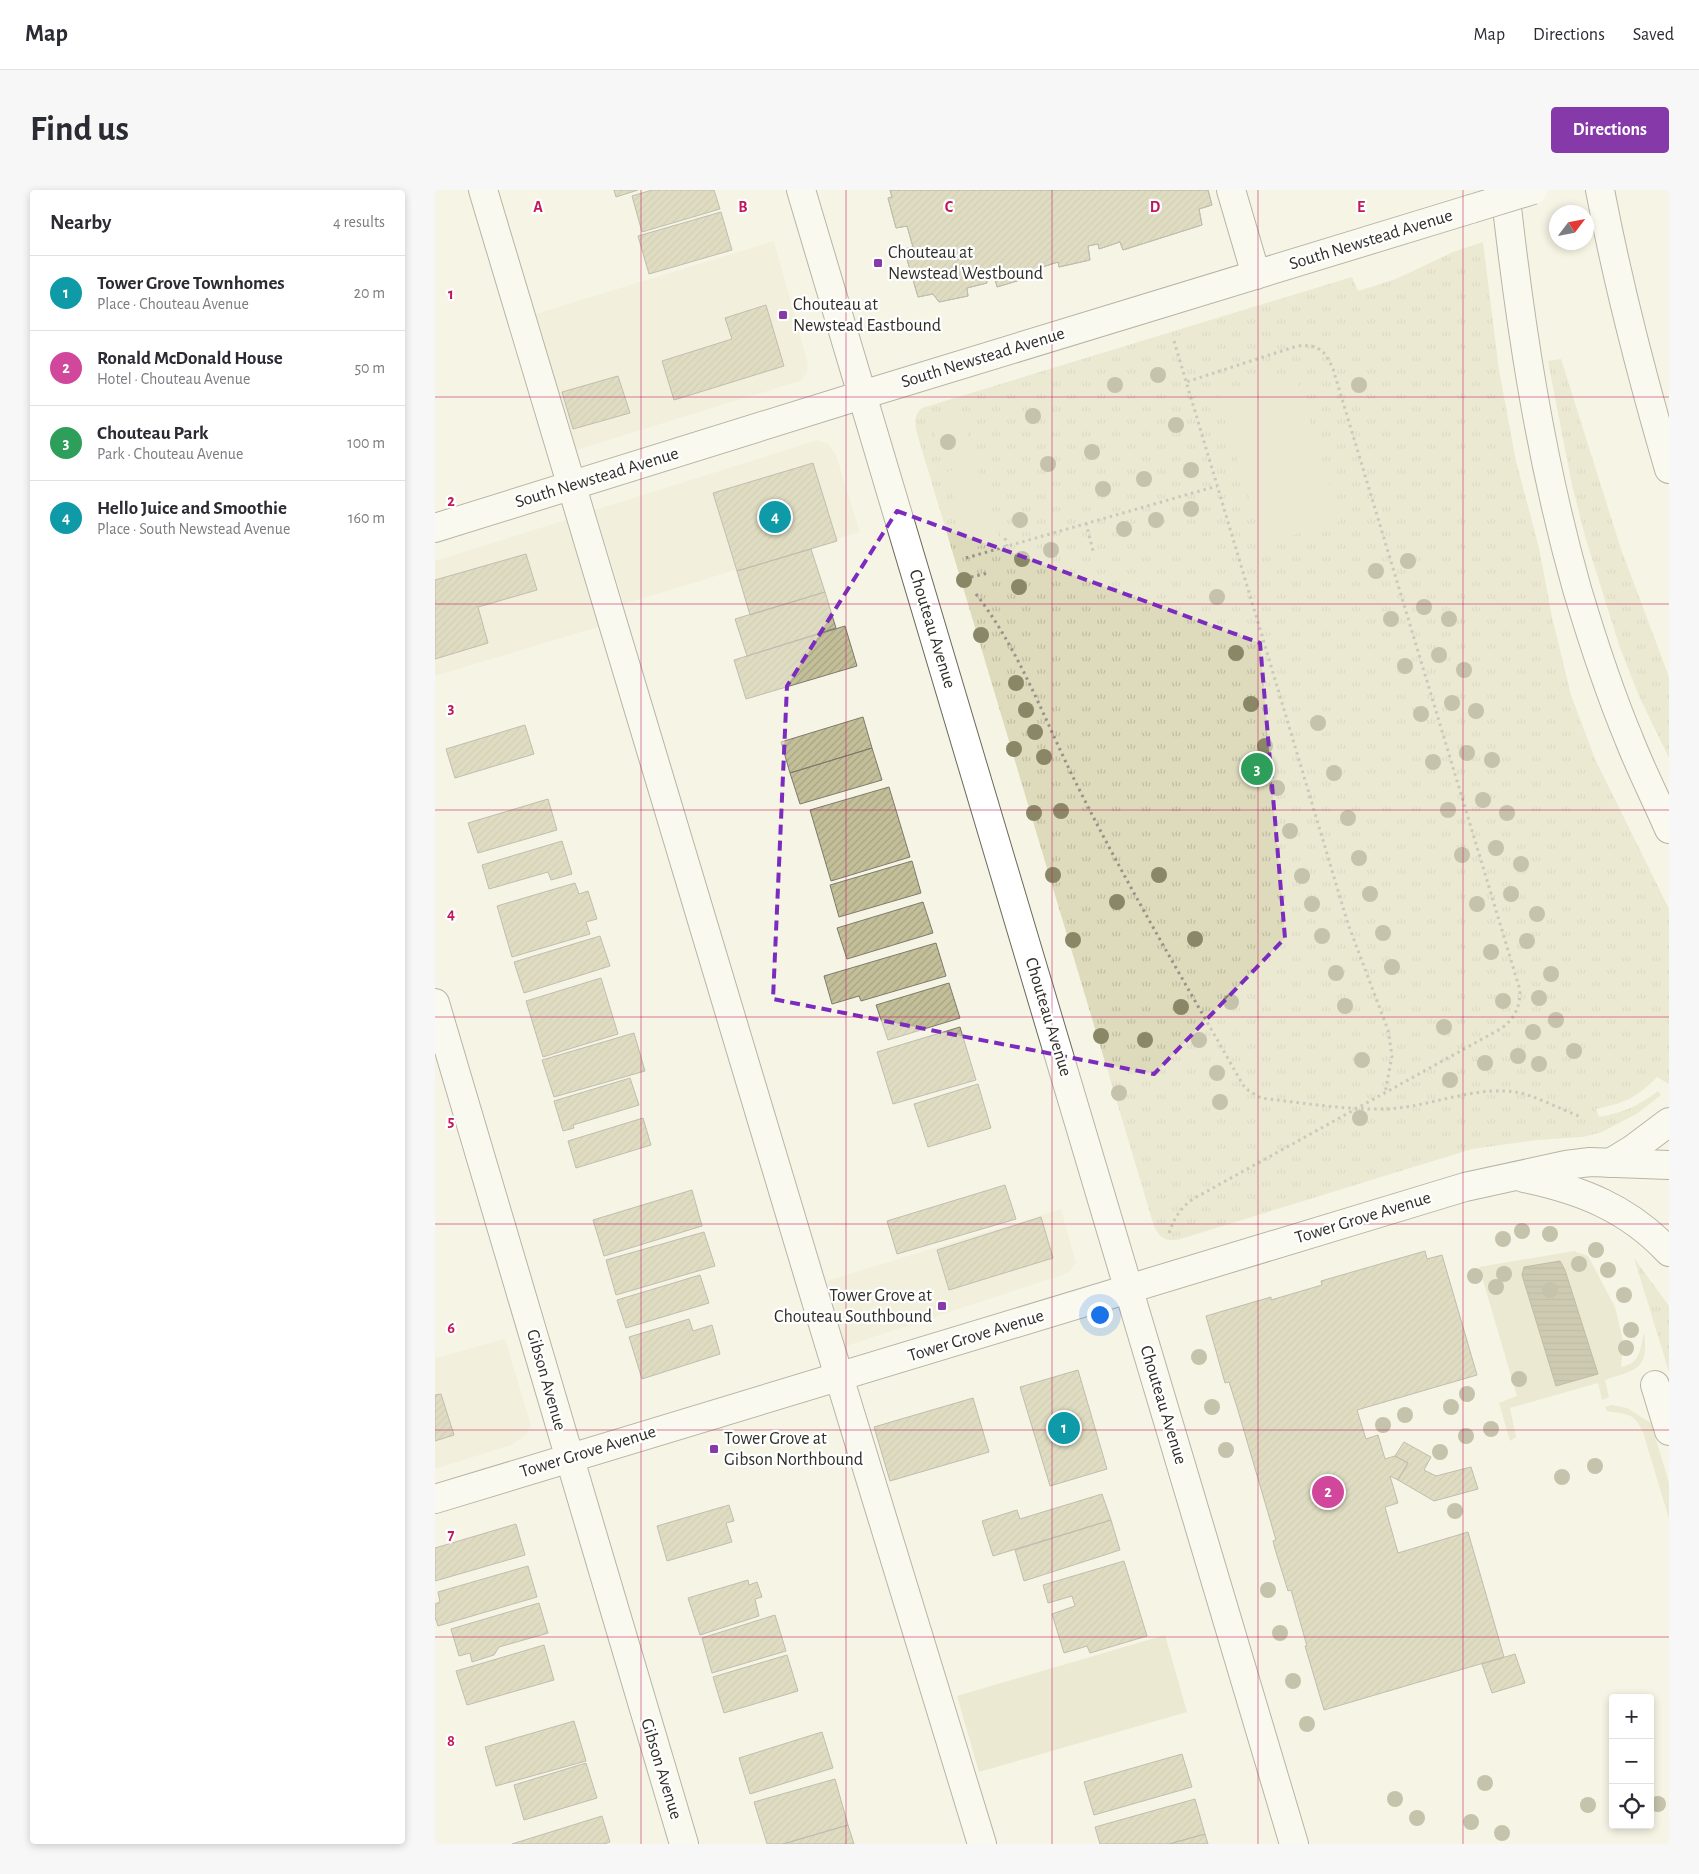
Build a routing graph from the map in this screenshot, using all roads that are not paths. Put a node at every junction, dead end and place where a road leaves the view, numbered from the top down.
1 (483, 190) edge
2 (801, 190) edge
3 (1231, 190) edge
4 (1505, 190) edge
5 (1533, 190) edge
6 (1601, 190) edge
7 (1257, 275) junction
8 (862, 395) junction
9 (1669, 469) edge
10 (571, 486) junction
11 (435, 528) edge
12 (1669, 829) edge
13 (435, 1003) edge
14 (1669, 1122) edge
15 (1610, 1163) junction
16 (1669, 1165) edge
17 (1517, 1176) junction
18 (1669, 1252) edge
19 (1128, 1289) junction
20 (840, 1377) junction
21 (1655, 1385) dead end
22 (1669, 1431) edge
23 (569, 1458) junction
24 (435, 1499) edge
25 (684, 1844) edge
26 (982, 1844) edge
27 (1294, 1844) edge

1 - 10 main road
2 - 8 main road, Chouteau Avenue
3 - 7 main road
4 - 12 main road
5 - 7 main road, South Newstead Avenue, bridge
6 - 9 main road
7 - 8 main road, South Newstead Avenue
8 - 10 main road, South Newstead Avenue
8 - 19 main road, Chouteau Avenue
10 - 11 main road, South Newstead Avenue
10 - 20 main road
13 - 23 main road, Gibson Avenue
14 - 15 main road
15 - 16 main road, Tower Grove Avenue
15 - 17 main road, Tower Grove Avenue
17 - 18 main road, Tower Grove Avenue
17 - 19 main road, Tower Grove Avenue
19 - 20 main road, Tower Grove Avenue
19 - 27 main road, Chouteau Avenue
20 - 23 main road, Tower Grove Avenue
20 - 26 main road
21 - 22 main road
23 - 24 main road, Tower Grove Avenue
23 - 25 main road, Gibson Avenue

